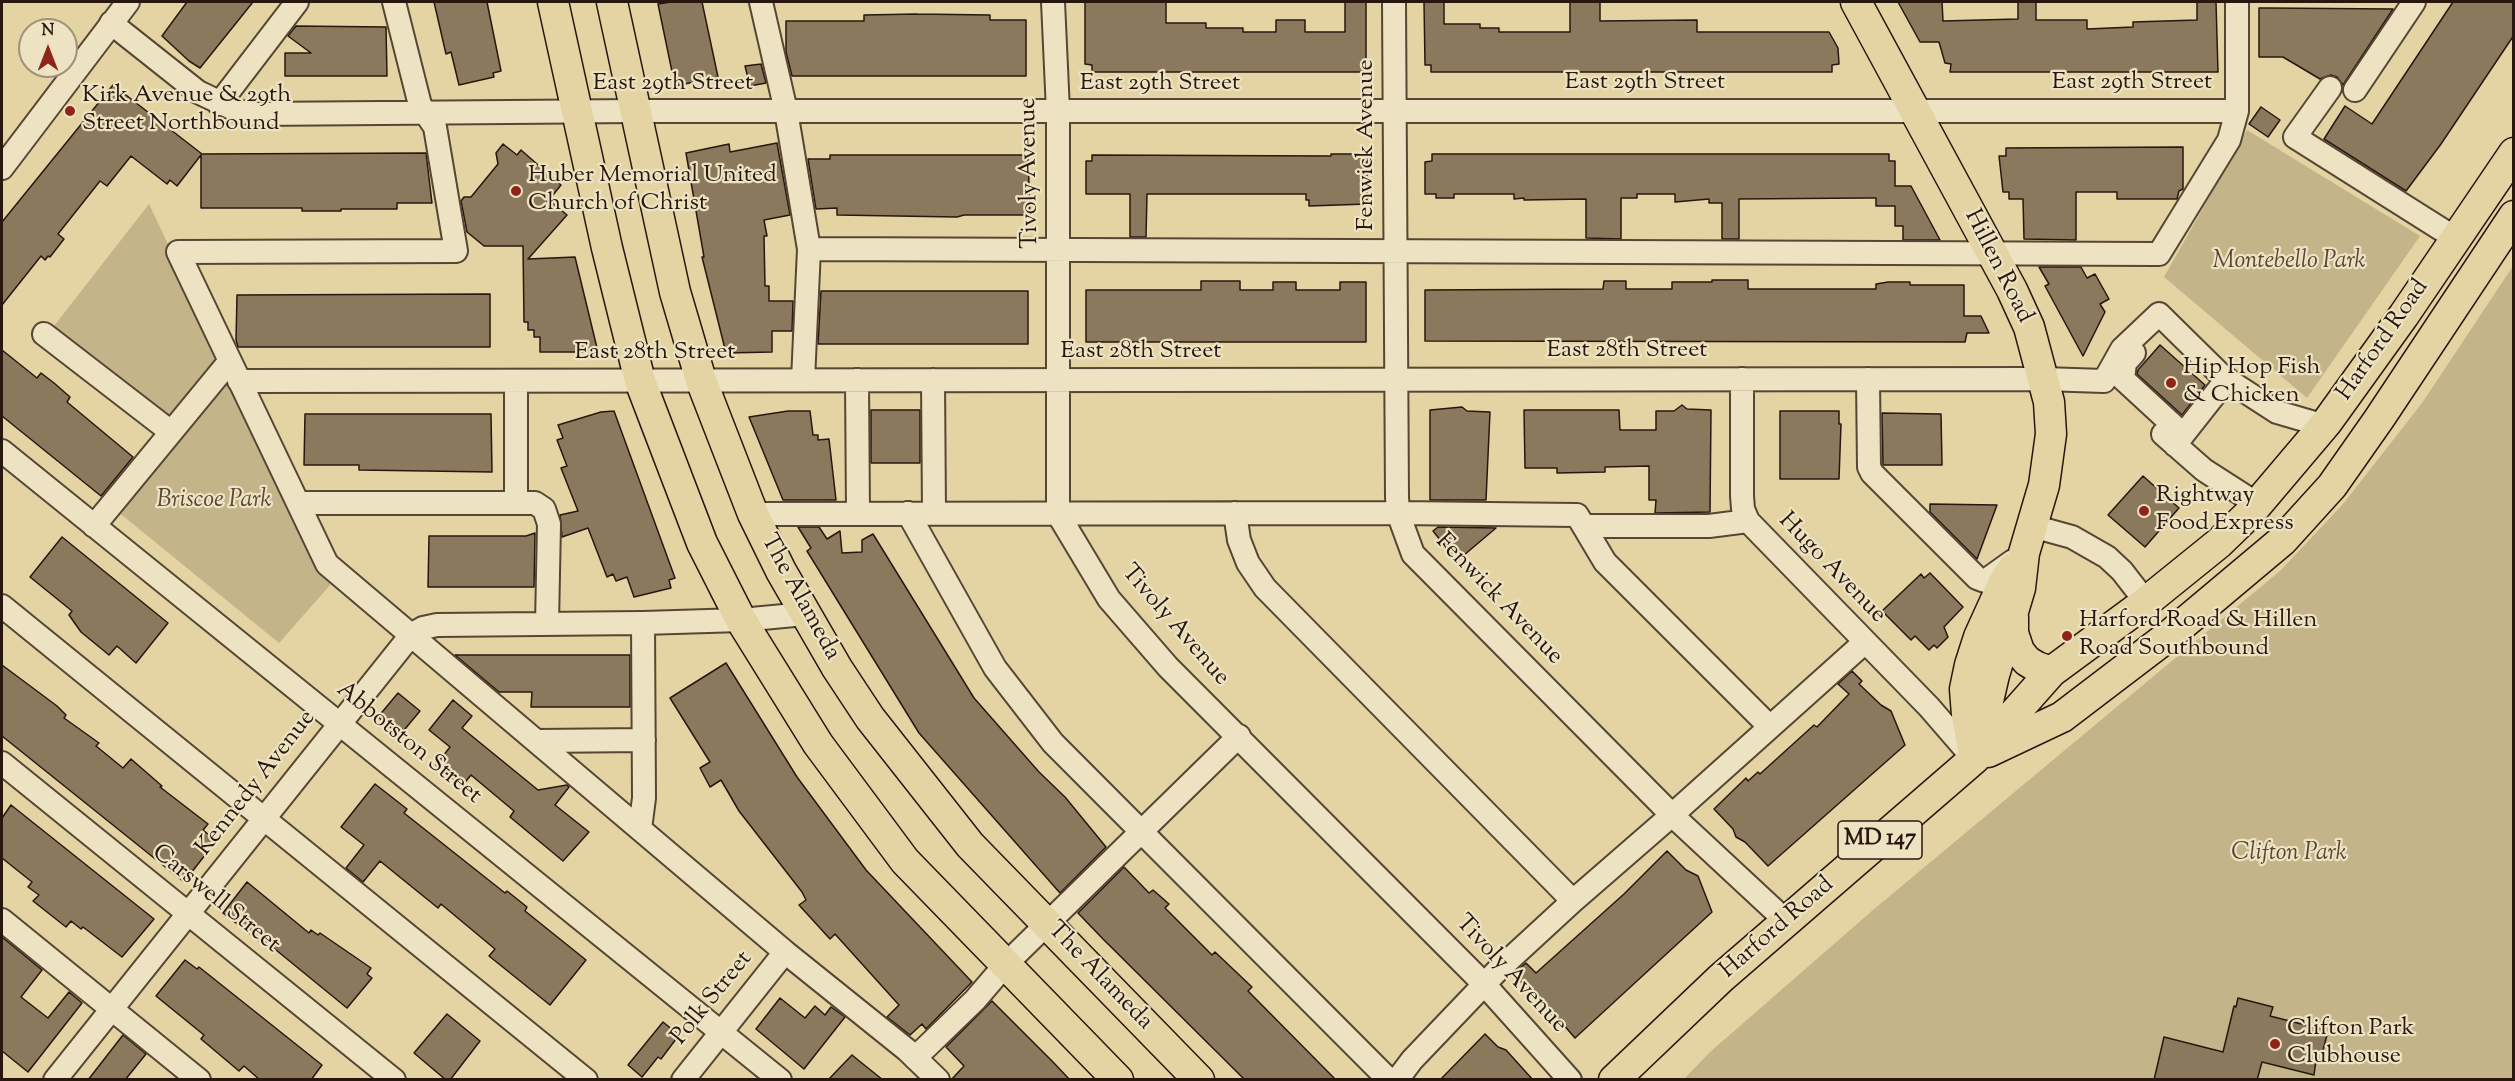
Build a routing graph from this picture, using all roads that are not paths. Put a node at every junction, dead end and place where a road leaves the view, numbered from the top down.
1 (128, 2) edge
2 (297, 2) edge
3 (394, 2) edge
4 (553, 2) edge
5 (612, 2) edge
6 (761, 2) edge
7 (1053, 2) edge
8 (1395, 2) edge
9 (1856, 2) edge
10 (2237, 2) edge
11 (2414, 2) edge
12 (111, 23) junction
13 (2330, 88) dead end
14 (2355, 90) dead end
15 (219, 104) junction
16 (1914, 110) junction
17 (635, 111) junction
18 (786, 111) junction
19 (1058, 111) junction
20 (2237, 111) junction
21 (1395, 112) junction
22 (427, 113) junction
23 (578, 113) junction
24 (2514, 153) edge
25 (2, 168) edge
26 (2514, 216) edge
27 (2455, 238) junction
28 (809, 249) junction
29 (1059, 250) junction
30 (1396, 251) junction
31 (1991, 253) junction
32 (44, 334) dead end
33 (2204, 359) junction
34 (234, 371) junction
35 (1742, 379) junction
36 (1868, 379) junction
37 (2044, 379) junction
38 (2227, 379) junction
39 (701, 380) junction
40 (803, 380) junction
41 (857, 380) junction
42 (933, 380) junction
43 (1057, 380) junction
44 (1396, 380) junction
45 (516, 381) junction
46 (640, 381) junction
47 (2104, 381) junction
48 (2325, 426) junction
49 (171, 432) junction
50 (2175, 444) junction
51 (2, 451) edge
52 (298, 503) junction
53 (516, 503) junction
54 (2258, 504) junction
55 (858, 513) junction
56 (908, 513) junction
57 (934, 513) junction
58 (1235, 513) junction
59 (1398, 513) junction
60 (753, 514) junction
61 (1058, 514) junction
62 (1748, 521) junction
63 (94, 526) junction
64 (1586, 526) junction
65 (2028, 540) junction
66 (2146, 602) junction
67 (2, 606) edge
68 (805, 614) junction
69 (2012, 615) junction
70 (741, 620) junction
71 (643, 623) junction
72 (547, 624) junction
73 (411, 635) junction
74 (1865, 642) junction
75 (2051, 672) junction
76 (339, 724) junction
77 (1770, 727) junction
78 (1239, 736) junction
79 (644, 740) junction
80 (536, 741) junction
81 (1974, 759) junction
82 (2, 763) edge
83 (1672, 815) junction
84 (265, 818) junction
85 (640, 829) junction
86 (1141, 832) junction
87 (1573, 901) junction
88 (188, 914) junction
89 (2, 920) edge
90 (1786, 921) junction
91 (1047, 923) junction
92 (785, 952) junction
93 (1005, 965) junction
94 (1484, 984) junction
95 (111, 1008) junction
96 (721, 1032) junction
97 (915, 1058) junction
98 (55, 1080) edge
99 (199, 1080) edge
100 (394, 1080) edge
101 (586, 1080) edge
102 (683, 1080) edge
103 (780, 1080) edge
104 (938, 1080) edge
105 (1118, 1080) edge
106 (1199, 1080) edge
107 (1389, 1080) edge
108 (1396, 1080) edge
109 (1570, 1080) edge
110 (1614, 1080) edge

1 - 12 street
2 - 15 street
3 - 22 street
4 - 23 main road
5 - 17 main road, The Alameda
6 - 18 street
7 - 19 street, Tivoly Avenue
8 - 21 street, Fenwick Avenue
9 - 16 main road, Hillen Road
10 - 20 street
11 - 14 street
12 - 15 street, East 29th Street
12 - 25 street
13 - 27 street
15 - 22 street, East 29th Street
16 - 20 street, East 29th Street
16 - 21 street, East 29th Street
16 - 31 main road, Hillen Road
17 - 18 street, East 29th Street
17 - 23 street, East 29th Street
17 - 39 main road, The Alameda
18 - 19 street, East 29th Street
18 - 28 street
19 - 21 street, East 29th Street
19 - 29 street, Tivoly Avenue
20 - 31 street
21 - 30 street, Fenwick Avenue
22 - 23 street, East 29th Street
22 - 34 street
23 - 46 main road
24 - 27 main road, Harford Road / MD 147
26 - 81 main road, Harford Road
27 - 48 main road, Harford Road / MD 147
28 - 29 street
28 - 40 street
29 - 30 street
29 - 43 street, Tivoly Avenue
30 - 31 street
30 - 44 street, Fenwick Avenue
31 - 37 main road, Hillen Road
32 - 49 street
33 - 38 street
33 - 47 street
33 - 50 street
34 - 45 street, East 28th Street
34 - 49 street
34 - 52 street
35 - 36 street, East 28th Street
35 - 44 street, East 28th Street
35 - 62 street, Hugo Avenue
36 - 37 street, East 28th Street
36 - 65 street
37 - 47 street, East 28th Street
37 - 65 main road, Hillen Road
38 - 48 street
38 - 50 street
39 - 40 street, East 28th Street
39 - 46 street, East 28th Street
39 - 60 main road, The Alameda
40 - 41 street, East 28th Street
41 - 42 street, East 28th Street
41 - 55 street
42 - 43 street, East 28th Street
42 - 57 street
43 - 44 street, East 28th Street
43 - 61 street, Tivoly Avenue
44 - 59 street, Fenwick Avenue
45 - 46 street, East 28th Street
45 - 53 street
46 - 70 main road
47 - 50 street
48 - 54 main road, Harford Road / MD 147
49 - 63 street
50 - 54 street
51 - 63 street, Abbotston Street
52 - 53 street
52 - 73 street
53 - 72 street
54 - 66 main road, Harford Road / MD 147
55 - 56 street
55 - 60 street
56 - 57 street
56 - 86 street
57 - 61 street
58 - 59 street
58 - 61 street
58 - 87 street
59 - 64 street
59 - 83 street, Fenwick Avenue
60 - 68 main road, The Alameda
61 - 78 street, Tivoly Avenue
62 - 64 street
62 - 74 street, Hugo Avenue
63 - 76 street, Abbotston Street
64 - 77 street
65 - 66 street
65 - 69 main road, Hillen Road
65 - 81 main road, Hillen Road
66 - 75 main road, Harford Road / MD 147
67 - 84 street
68 - 70 street
68 - 91 main road, The Alameda
69 - 75 main road
69 - 81 main road, Hillen Road
70 - 71 street
70 - 93 main road
71 - 72 street
71 - 79 street
72 - 73 street
73 - 76 street, Kennedy Avenue
73 - 80 street
74 - 77 street
74 - 81 street, Hugo Avenue
75 - 81 main road, Harford Road / MD 147
76 - 84 street, Kennedy Avenue
76 - 96 street, Abbotston Street
77 - 83 street
78 - 86 street
78 - 94 street, Tivoly Avenue
79 - 80 street
79 - 85 street
80 - 85 street
81 - 90 main road, Harford Road / MD 147
82 - 88 street, Carswell Street
83 - 87 street
83 - 90 street, Fenwick Avenue
84 - 88 street, Kennedy Avenue
84 - 101 street
85 - 92 street
86 - 91 street
86 - 107 street
87 - 94 street
88 - 95 street, Kennedy Avenue
88 - 100 street, Carswell Street
89 - 95 street
90 - 110 main road, Harford Road / MD 147
91 - 93 street
91 - 106 main road, The Alameda
92 - 96 street, Polk Street
92 - 97 street
93 - 97 street
93 - 105 main road
94 - 108 street
94 - 109 street, Tivoly Avenue
95 - 98 street, Kennedy Avenue
95 - 99 street
96 - 102 street, Polk Street
96 - 103 street, Abbotston Street
97 - 104 street

